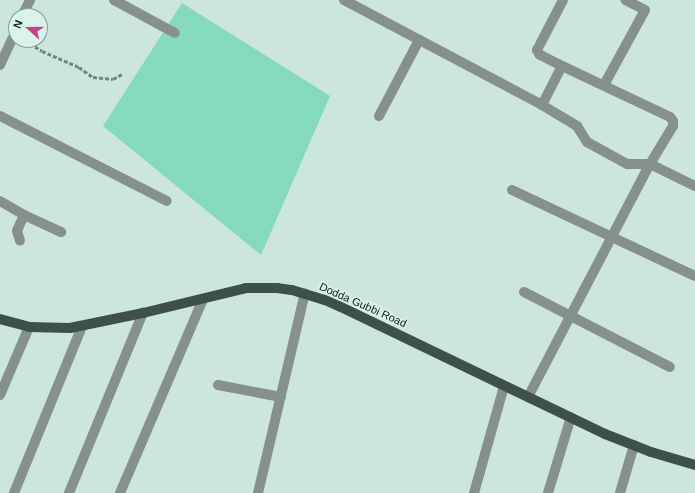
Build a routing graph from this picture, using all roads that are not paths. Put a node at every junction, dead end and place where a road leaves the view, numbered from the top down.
1 (114, 0) edge
2 (344, 0) edge
3 (564, 0) edge
4 (625, 0) edge
5 (362, 4) edge
6 (175, 33) dead end
7 (419, 40) junction
8 (8, 48) edge
9 (0, 65) edge
10 (562, 66) junction
11 (604, 85) junction
12 (542, 105) junction
13 (0, 116) edge
14 (380, 116) dead end
15 (650, 164) junction
16 (695, 186) edge
17 (512, 190) dead end
18 (0, 201) edge
19 (167, 201) dead end
20 (24, 215) junction
21 (61, 232) dead end
22 (611, 237) junction
23 (20, 241) dead end
24 (695, 276) edge
25 (524, 292) dead end
26 (305, 293) junction
27 (203, 300) junction
28 (143, 313) junction
29 (570, 315) junction
30 (0, 319) edge
31 (82, 326) junction
32 (29, 327) junction
33 (670, 367) dead end
34 (218, 385) dead end
35 (504, 386) junction
36 (0, 395) edge
37 (281, 397) junction
38 (528, 397) junction
39 (571, 418) junction
40 (634, 445) junction
41 (695, 465) edge
42 (14, 493) edge
43 (69, 493) edge
44 (120, 493) edge
45 (258, 493) edge
46 (474, 493) edge
47 (548, 493) edge
48 (620, 493) edge

1 - 6 street
2 - 5 street
3 - 10 street
4 - 11 street
5 - 7 street
7 - 12 street
7 - 14 street
8 - 9 street
10 - 11 street
10 - 12 street
11 - 15 street
12 - 15 street
13 - 19 street
15 - 16 street
15 - 22 street
17 - 22 street
18 - 20 street
20 - 21 street
20 - 23 street
22 - 24 street
22 - 29 street
25 - 29 street
26 - 27 main road, Dodda Gubbi Road
26 - 35 main road, Dodda Gubbi Road
26 - 37 street
27 - 28 main road, Dodda Gubbi Road
27 - 44 street
28 - 31 main road, Dodda Gubbi Road
28 - 43 street
29 - 33 street
29 - 38 street
30 - 32 main road, Dodda Gubbi Road
31 - 32 main road, Dodda Gubbi Road
31 - 42 street
32 - 36 street
34 - 37 street
35 - 38 main road, Dodda Gubbi Road
35 - 46 street
37 - 45 street
38 - 39 main road, Dodda Gubbi Road
39 - 40 main road, Dodda Gubbi Road
39 - 47 street
40 - 41 main road, Dodda Gubbi Road
40 - 48 street

